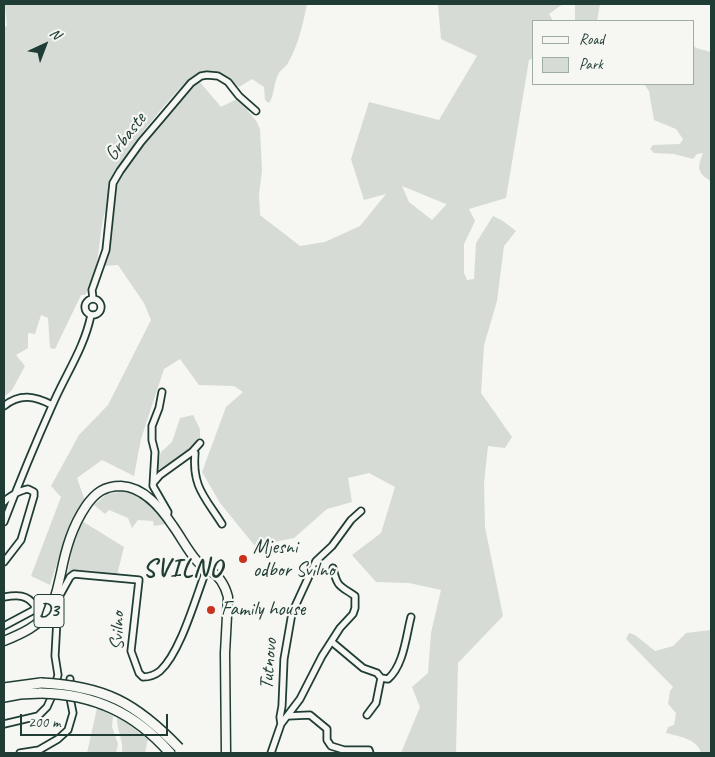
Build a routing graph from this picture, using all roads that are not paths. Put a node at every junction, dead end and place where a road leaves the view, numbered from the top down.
1 (256, 111) dead end
2 (92, 299) junction
3 (91, 316) junction
4 (162, 392) dead end
5 (52, 405) junction
6 (4, 406) edge
7 (200, 443) dead end
8 (192, 452) junction
9 (154, 482) junction
10 (14, 495) junction
11 (4, 502) edge
12 (361, 510) dead end
13 (167, 517) junction
14 (4, 522) edge
15 (222, 524) dead end
16 (4, 562) edge
17 (207, 568) junction
18 (333, 568) dead end
19 (4, 597) edge
20 (55, 597) junction
21 (51, 609) junction
22 (412, 617) dead end
23 (4, 626) edge
24 (4, 641) edge
25 (332, 642) junction
26 (381, 678) junction
27 (70, 679) dead end
28 (4, 688) edge
29 (4, 697) edge
30 (367, 715) dead end
31 (288, 716) junction
32 (4, 724) edge
33 (281, 724) junction
34 (181, 751) edge
35 (344, 752) edge
36 (20, 753) edge
37 (170, 753) edge
38 (226, 753) edge
39 (271, 753) edge
40 (370, 753) edge

1 - 2 street, Grbaste
2 - 3 street, Grbaste
2 - 3 street, Grbaste
3 - 5 street, Grbaste
4 - 9 street, Svilno
5 - 6 street
5 - 10 street, Grbaste
7 - 8 street
8 - 9 street
8 - 15 street
9 - 13 street, Svilno
10 - 11 street
10 - 14 street, Grbaste
10 - 16 street
12 - 33 street, Tutnovo
13 - 17 main road, Svilno / D3
13 - 20 main road, Svilno / D3
17 - 20 street, Svilno
17 - 38 main road, Svilno / D3
18 - 25 street, Tutnovo
19 - 23 street
20 - 21 main road, Svilno / D3
21 - 24 main road, Svilno / D3
21 - 32 street
22 - 26 street
25 - 26 street
25 - 31 street, Tutnovo
26 - 30 street
27 - 36 street
28 - 34 highway, bridge
29 - 37 highway, bridge
31 - 33 street, Tutnovo
31 - 35 street, Tutnovo
33 - 39 street, Tutnovo
35 - 40 street, Tutnovo

